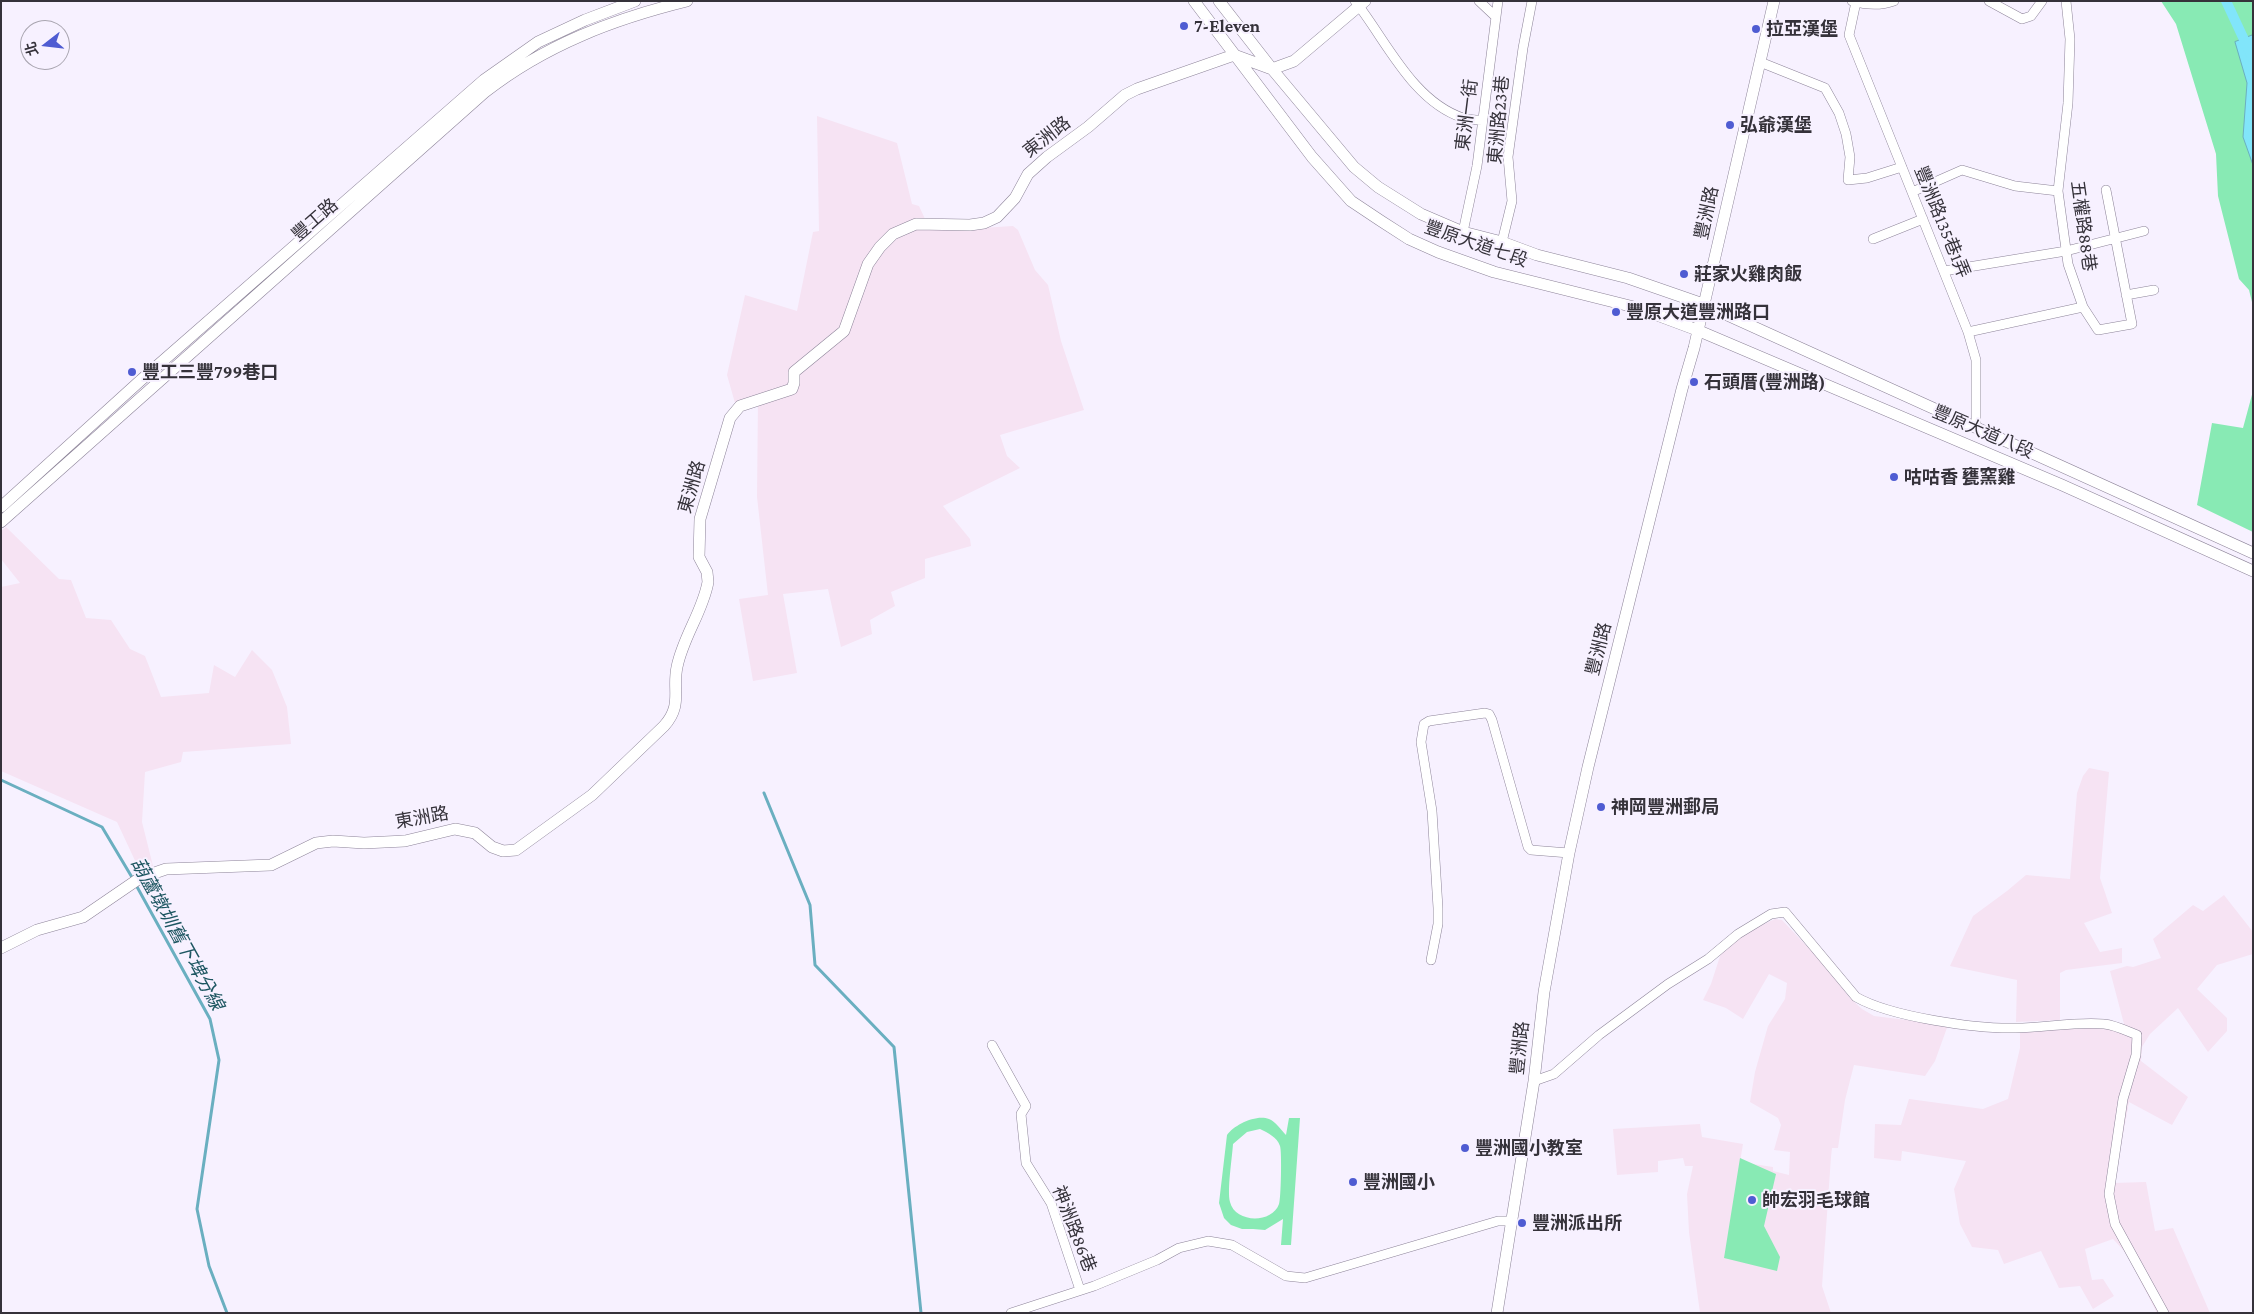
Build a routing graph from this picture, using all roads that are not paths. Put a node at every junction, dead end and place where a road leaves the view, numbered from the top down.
1 (635, 1) edge
2 (687, 1) edge
3 (1194, 1) edge
4 (1220, 1) edge
5 (1479, 1) edge
6 (1498, 1) edge
7 (1532, 1) edge
8 (1774, 1) edge
9 (1894, 1) edge
10 (1989, 1) edge
11 (2042, 1) edge
12 (2066, 1) edge
13 (1854, 2) edge
14 (1359, 3) edge
15 (1496, 17) junction
16 (1234, 55) junction
17 (1760, 62) junction
18 (1272, 69) junction
19 (1482, 120) junction
20 (1902, 167) junction
21 (2106, 190) dead end
22 (2058, 191) junction
23 (1912, 192) junction
24 (1923, 219) junction
25 (2144, 231) dead end
26 (1463, 232) junction
27 (1873, 239) dead end
28 (2116, 240) junction
29 (1502, 242) junction
30 (2066, 251) junction
31 (1944, 271) junction
32 (2154, 290) dead end
33 (2126, 295) junction
34 (1703, 304) junction
35 (2083, 307) junction
36 (1697, 330) junction
37 (1968, 332) junction
38 (1976, 427) junction
39 (1, 506) edge
40 (1, 522) edge
41 (2253, 553) edge
42 (2253, 571) edge
43 (1569, 853) junction
44 (1, 948) edge
45 (1431, 960) dead end
46 (992, 1045) dead end
47 (1534, 1081) junction
48 (1511, 1222) junction
49 (1080, 1290) junction
50 (1012, 1313) edge
51 (1496, 1313) edge
52 (2164, 1313) edge

1 - 39 street, 豐工路
2 - 40 street, 豐工路
3 - 16 street, 豐原大道七段
4 - 18 street, 豐原大道七段
5 - 15 street
6 - 15 street, 東洲一街
7 - 29 street, 東洲路23巷
8 - 17 street, 豐洲路
9 - 13 street
10 - 11 street
12 - 22 street, 五權路88巷
13 - 20 street, 豐洲路135巷1弄
14 - 18 street
14 - 19 street
15 - 19 street, 東洲一街
16 - 18 street
16 - 36 street, 豐原大道七段
16 - 44 street, 東洲路
17 - 20 street
17 - 34 street, 豐洲路
18 - 26 street, 豐原大道七段
19 - 26 street, 東洲一街
20 - 23 street, 豐洲路135巷1弄
21 - 28 street
22 - 23 street
22 - 30 street, 五權路88巷
23 - 24 street, 豐洲路135巷1弄
24 - 27 street
24 - 31 street, 豐洲路135巷1弄
25 - 28 street
26 - 29 street, 豐原大道七段
28 - 30 street
28 - 33 street
29 - 34 street, 豐原大道七段
30 - 31 street
30 - 35 street, 五權路88巷
31 - 37 street, 豐洲路135巷1弄
32 - 33 street
33 - 35 street, 五權路88巷
34 - 36 street, 豐洲路
34 - 38 street, 豐原大道八段
35 - 37 street
36 - 42 street, 豐原大道八段
36 - 43 street, 豐洲路
37 - 38 street, 豐洲路135巷1弄
38 - 41 street, 豐原大道八段
43 - 45 street
43 - 47 street, 豐洲路
46 - 49 street, 神洲路86巷
47 - 48 street, 豐洲路
47 - 52 street
48 - 49 street
48 - 51 street, 豐洲路
49 - 50 street

